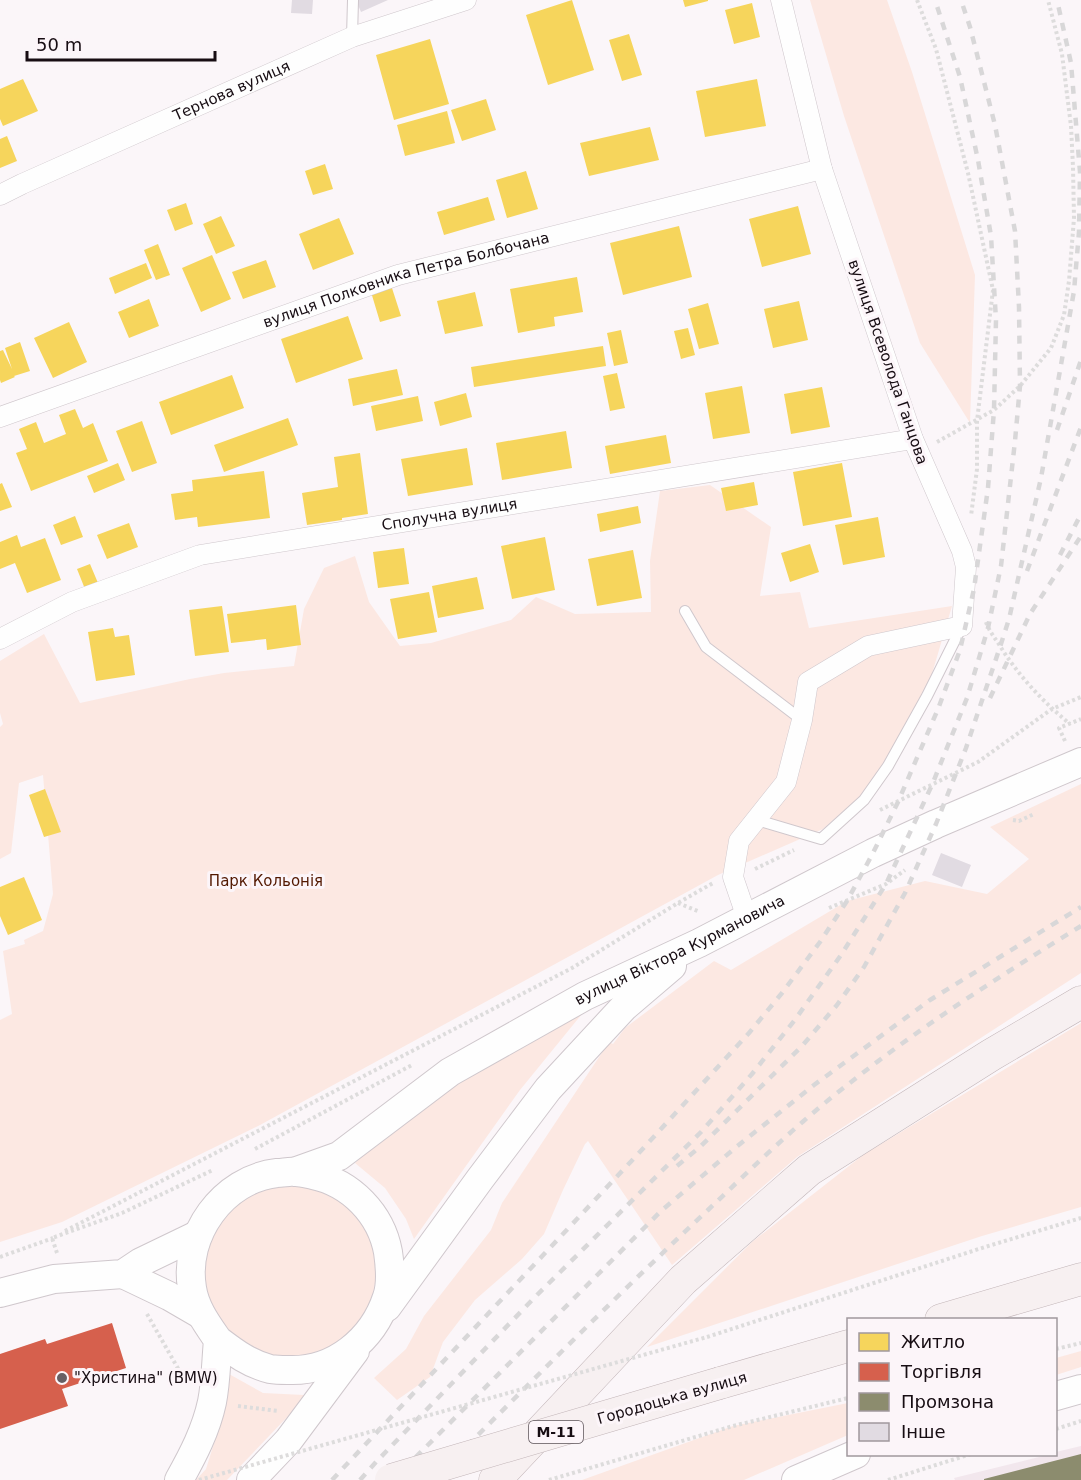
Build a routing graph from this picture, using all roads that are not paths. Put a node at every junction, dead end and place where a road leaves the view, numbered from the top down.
1 (353, 0) edge
2 (466, 0) edge
3 (781, 0) edge
4 (352, 37) junction
5 (822, 169) junction
6 (0, 195) edge
7 (0, 417) edge
8 (915, 446) junction
9 (685, 611) dead end
10 (962, 626) junction
11 (0, 639) edge
12 (802, 720) junction
13 (1081, 762) edge
14 (757, 819) junction
15 (747, 918) junction
16 (699, 944) junction
17 (1081, 1002) edge
18 (297, 1172) junction
19 (198, 1235) junction
20 (123, 1274) junction
21 (1081, 1279) edge
22 (0, 1293) edge
23 (200, 1314) junction
24 (949, 1318) edge
25 (373, 1327) junction
26 (219, 1340) junction
27 (847, 1347) edge
28 (1081, 1389) edge
29 (1057, 1396) edge
30 (854, 1456) edge
31 (179, 1480) edge
32 (251, 1480) edge
33 (392, 1480) edge
34 (495, 1480) edge
35 (796, 1480) edge

1 - 4 lane
2 - 4 street, Тернова вулиця
3 - 5 street, вулиця Всеволода Ганцова
4 - 6 street, Тернова вулиця
5 - 7 street, вулиця Полковника Петра Болбочана
5 - 8 street, вулиця Всеволода Ганцова
8 - 10 street, вулиця Всеволода Ганцова
8 - 11 street, Сполучна вулиця
9 - 12 lane
10 - 12 street
10 - 14 lane
12 - 14 street
13 - 15 street, вулиця Віктора Курмановича
14 - 15 street
15 - 16 street, вулиця Віктора Курмановича
16 - 18 street, вулиця Віктора Курмановича
16 - 25 street
17 - 34 main road
18 - 19 street
18 - 25 street
19 - 20 street
19 - 23 street
20 - 22 street
20 - 23 street
21 - 24 main road
23 - 26 street
25 - 26 street
25 - 32 street
26 - 31 street
27 - 33 main road, Городоцька вулиця / М-11, bridge
28 - 29 street
30 - 35 street

